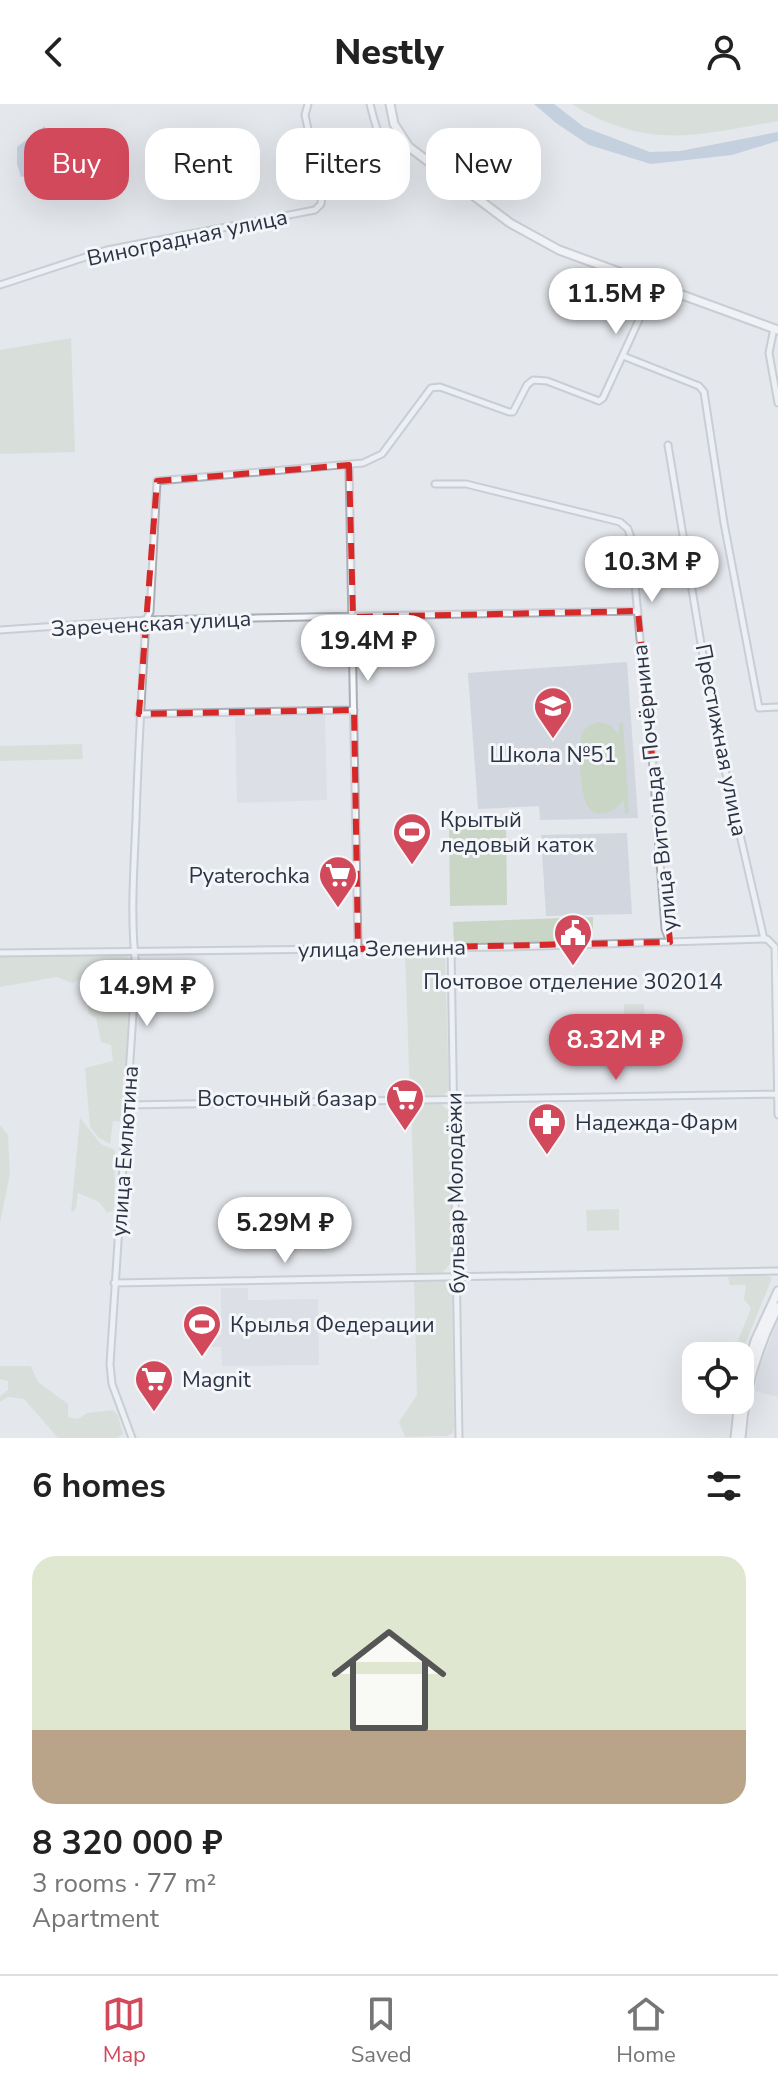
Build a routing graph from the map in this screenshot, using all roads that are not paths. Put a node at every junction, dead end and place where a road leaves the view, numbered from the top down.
1 (308, 104) edge
2 (370, 104) edge
3 (390, 104) edge
4 (377, 128) edge
5 (397, 128) edge
6 (410, 148) edge
7 (0, 285) edge
8 (655, 285) junction
9 (776, 329) edge
10 (623, 356) junction
11 (778, 403) edge
12 (668, 445) dead end
13 (349, 465) junction
14 (435, 484) dead end
15 (638, 611) junction
16 (353, 617) junction
17 (146, 620) junction
18 (0, 630) edge
19 (778, 707) edge
20 (354, 710) junction
21 (139, 714) junction
22 (764, 939) junction
23 (670, 942) junction
24 (451, 948) junction
25 (358, 949) junction
26 (134, 951) junction
27 (0, 953) edge
28 (778, 1094) edge
29 (454, 1100) junction
30 (127, 1105) junction
31 (778, 1115) edge
32 (778, 1271) edge
33 (456, 1276) junction
34 (114, 1283) junction
35 (778, 1291) edge
36 (778, 1307) edge
37 (754, 1345) edge
38 (738, 1414) edge
39 (132, 1438) edge
40 (459, 1438) edge
41 (735, 1438) edge
42 (741, 1438) edge

1 - 7 street, Виноградная улица
2 - 4 street
3 - 5 street
6 - 8 street
8 - 9 street
8 - 10 street
9 - 11 street
10 - 13 street
10 - 19 street
12 - 22 street, Престижная улица
13 - 16 street
13 - 17 street, улица Емлютина
14 - 15 street, улица Витольда Почёрнина
15 - 16 street, Зареченская улица
15 - 23 street, улица Витольда Почёрнина
16 - 17 street, Зареченская улица
16 - 20 street
17 - 18 street, Зареченская улица
17 - 21 street, улица Емлютина
20 - 21 street
20 - 25 street
21 - 26 street, улица Емлютина
22 - 23 street, улица Зеленина
22 - 28 street
23 - 24 street, улица Зеленина
24 - 25 street, улица Зеленина
24 - 29 street, бульвар Молодёжи
25 - 26 street, улица Зеленина
26 - 27 street, улица Зеленина
26 - 30 street, улица Емлютина
28 - 29 street
28 - 31 street
29 - 30 street
29 - 33 street, бульвар Молодёжи
30 - 34 street, улица Емлютина
32 - 33 street
33 - 34 street
33 - 40 street, бульвар Молодёжи
34 - 39 street, улица Емлютина
35 - 37 street
36 - 42 street
38 - 41 street

